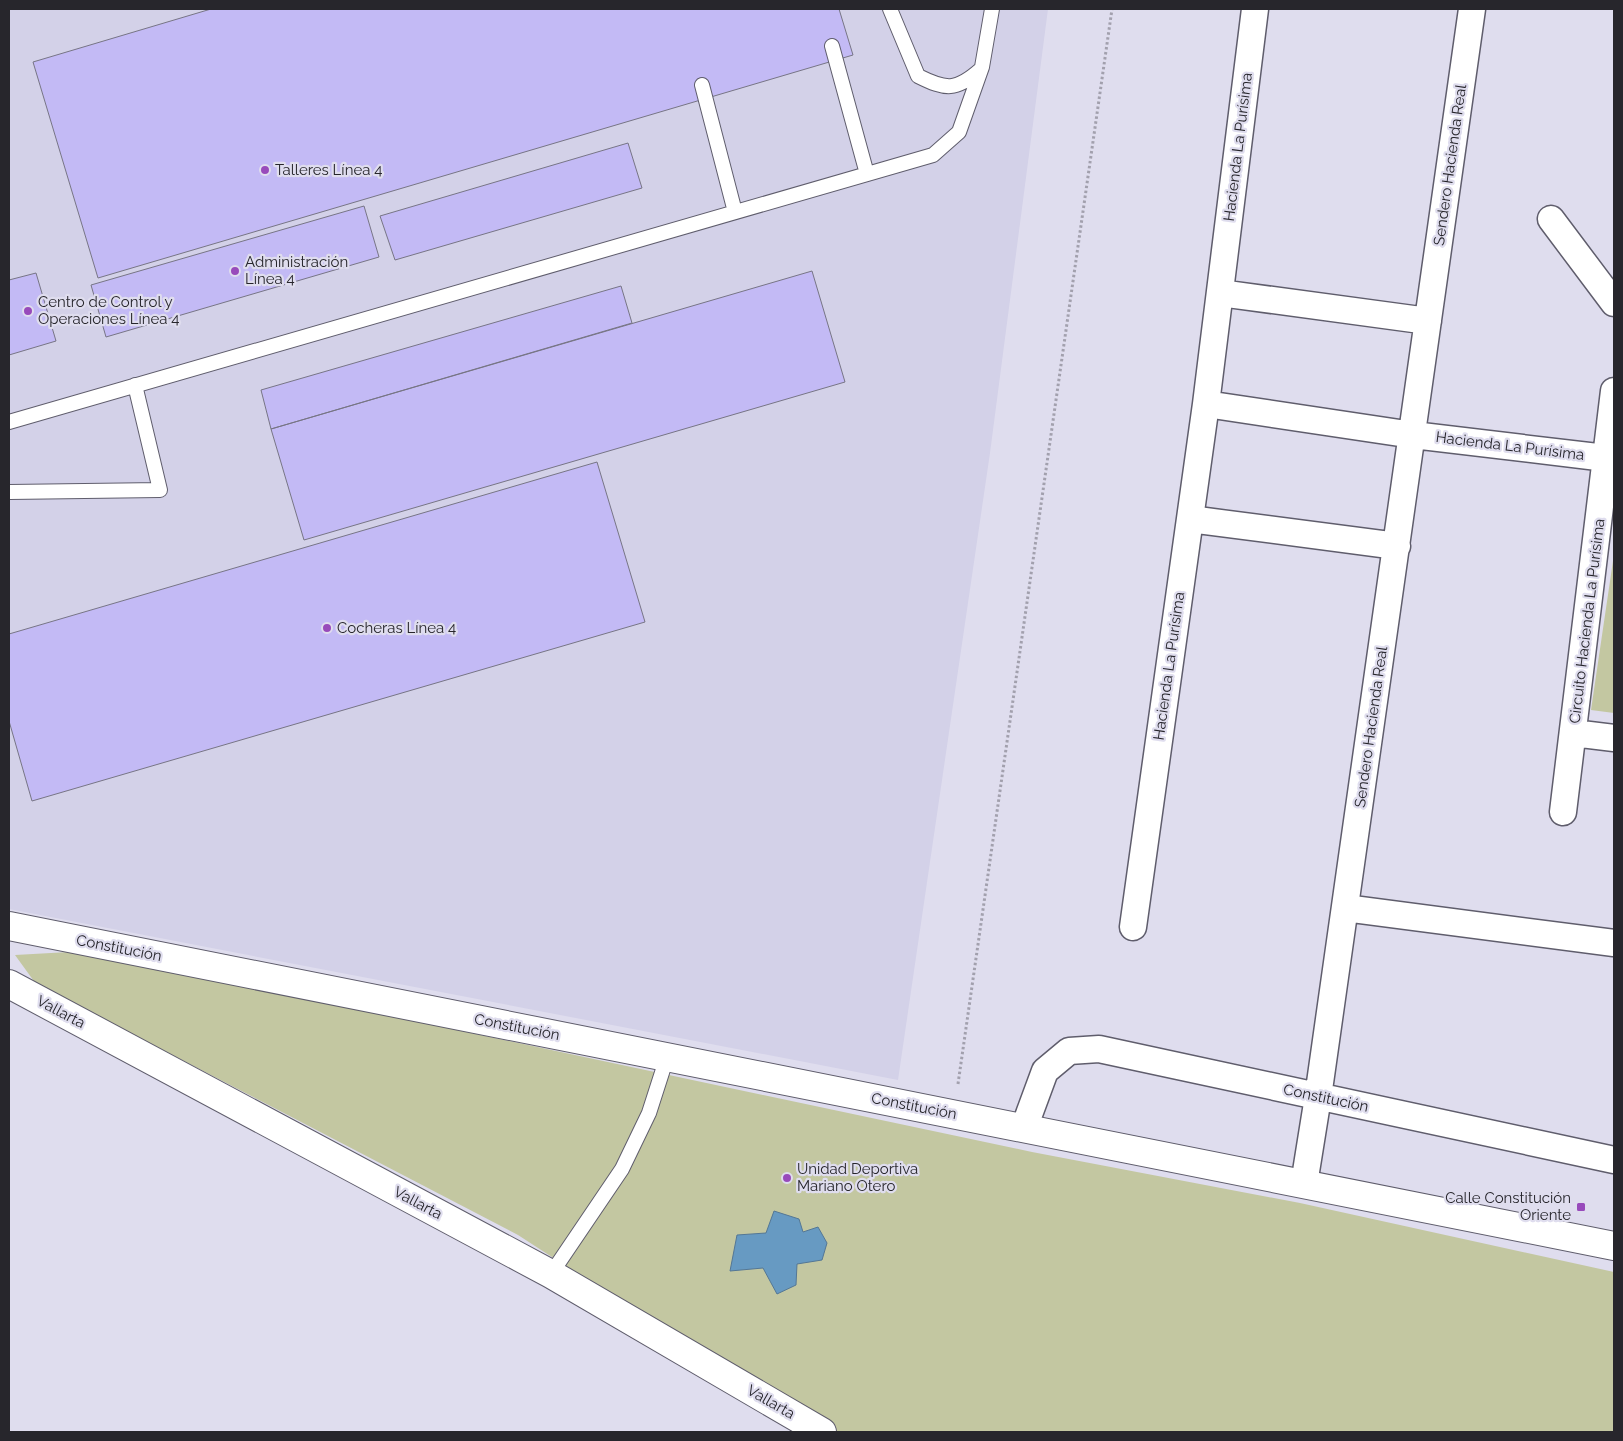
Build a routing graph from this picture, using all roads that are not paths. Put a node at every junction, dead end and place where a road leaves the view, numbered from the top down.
1 (890, 9) edge
2 (992, 9) edge
3 (1255, 9) edge
4 (1472, 9) edge
5 (832, 46) dead end
6 (982, 67) junction
7 (702, 84) dead end
8 (867, 174) junction
9 (735, 212) junction
10 (1551, 220) dead end
11 (1220, 293) junction
12 (1614, 302) edge
13 (1428, 320) junction
14 (135, 385) junction
15 (1614, 391) edge
16 (1206, 404) junction
17 (9, 422) edge
18 (1413, 435) junction
19 (1606, 458) junction
20 (9, 492) edge
21 (1190, 519) junction
22 (1397, 546) junction
23 (1573, 733) junction
24 (1614, 738) edge
25 (1563, 812) dead end
26 (1345, 908) junction
27 (1133, 927) dead end
28 (13, 928) edge
29 (1614, 943) edge
30 (9, 984) edge
31 (667, 1057) junction
32 (1318, 1097) junction
33 (1024, 1128) junction
34 (1614, 1160) edge
35 (1304, 1184) junction
36 (1614, 1246) edge
37 (551, 1274) junction
38 (822, 1432) edge

1 - 6 lane
2 - 6 lane
3 - 11 street, Hacienda La Purísima
4 - 13 street, Sendero Hacienda Real
5 - 8 lane
6 - 8 lane
7 - 9 lane
8 - 9 lane
9 - 14 lane
10 - 12 street
11 - 13 street
11 - 16 street, Hacienda La Purísima
13 - 18 street, Sendero Hacienda Real
14 - 17 lane
14 - 20 lane
15 - 19 street, Circuito Hacienda La Purísima
16 - 18 street, Hacienda La Purísima
16 - 21 street, Hacienda La Purísima
18 - 19 street, Hacienda La Purísima
18 - 22 street, Sendero Hacienda Real
19 - 23 street, Circuito Hacienda La Purísima
21 - 22 street
21 - 27 street, Hacienda La Purísima
22 - 26 street, Sendero Hacienda Real
23 - 24 street, Circuito Hacienda La Purísima
23 - 25 street, Circuito Hacienda La Purísima
26 - 29 street
26 - 32 street, Sendero Hacienda Real
28 - 31 main road, Constitución
30 - 37 main road, Vallarta
31 - 33 main road, Constitución
31 - 37 lane
32 - 33 street, Constitución
32 - 34 street, Constitución
32 - 35 street, Sendero Hacienda Real
33 - 35 main road, Constitución
35 - 36 main road, Constitución
37 - 38 main road, Vallarta

